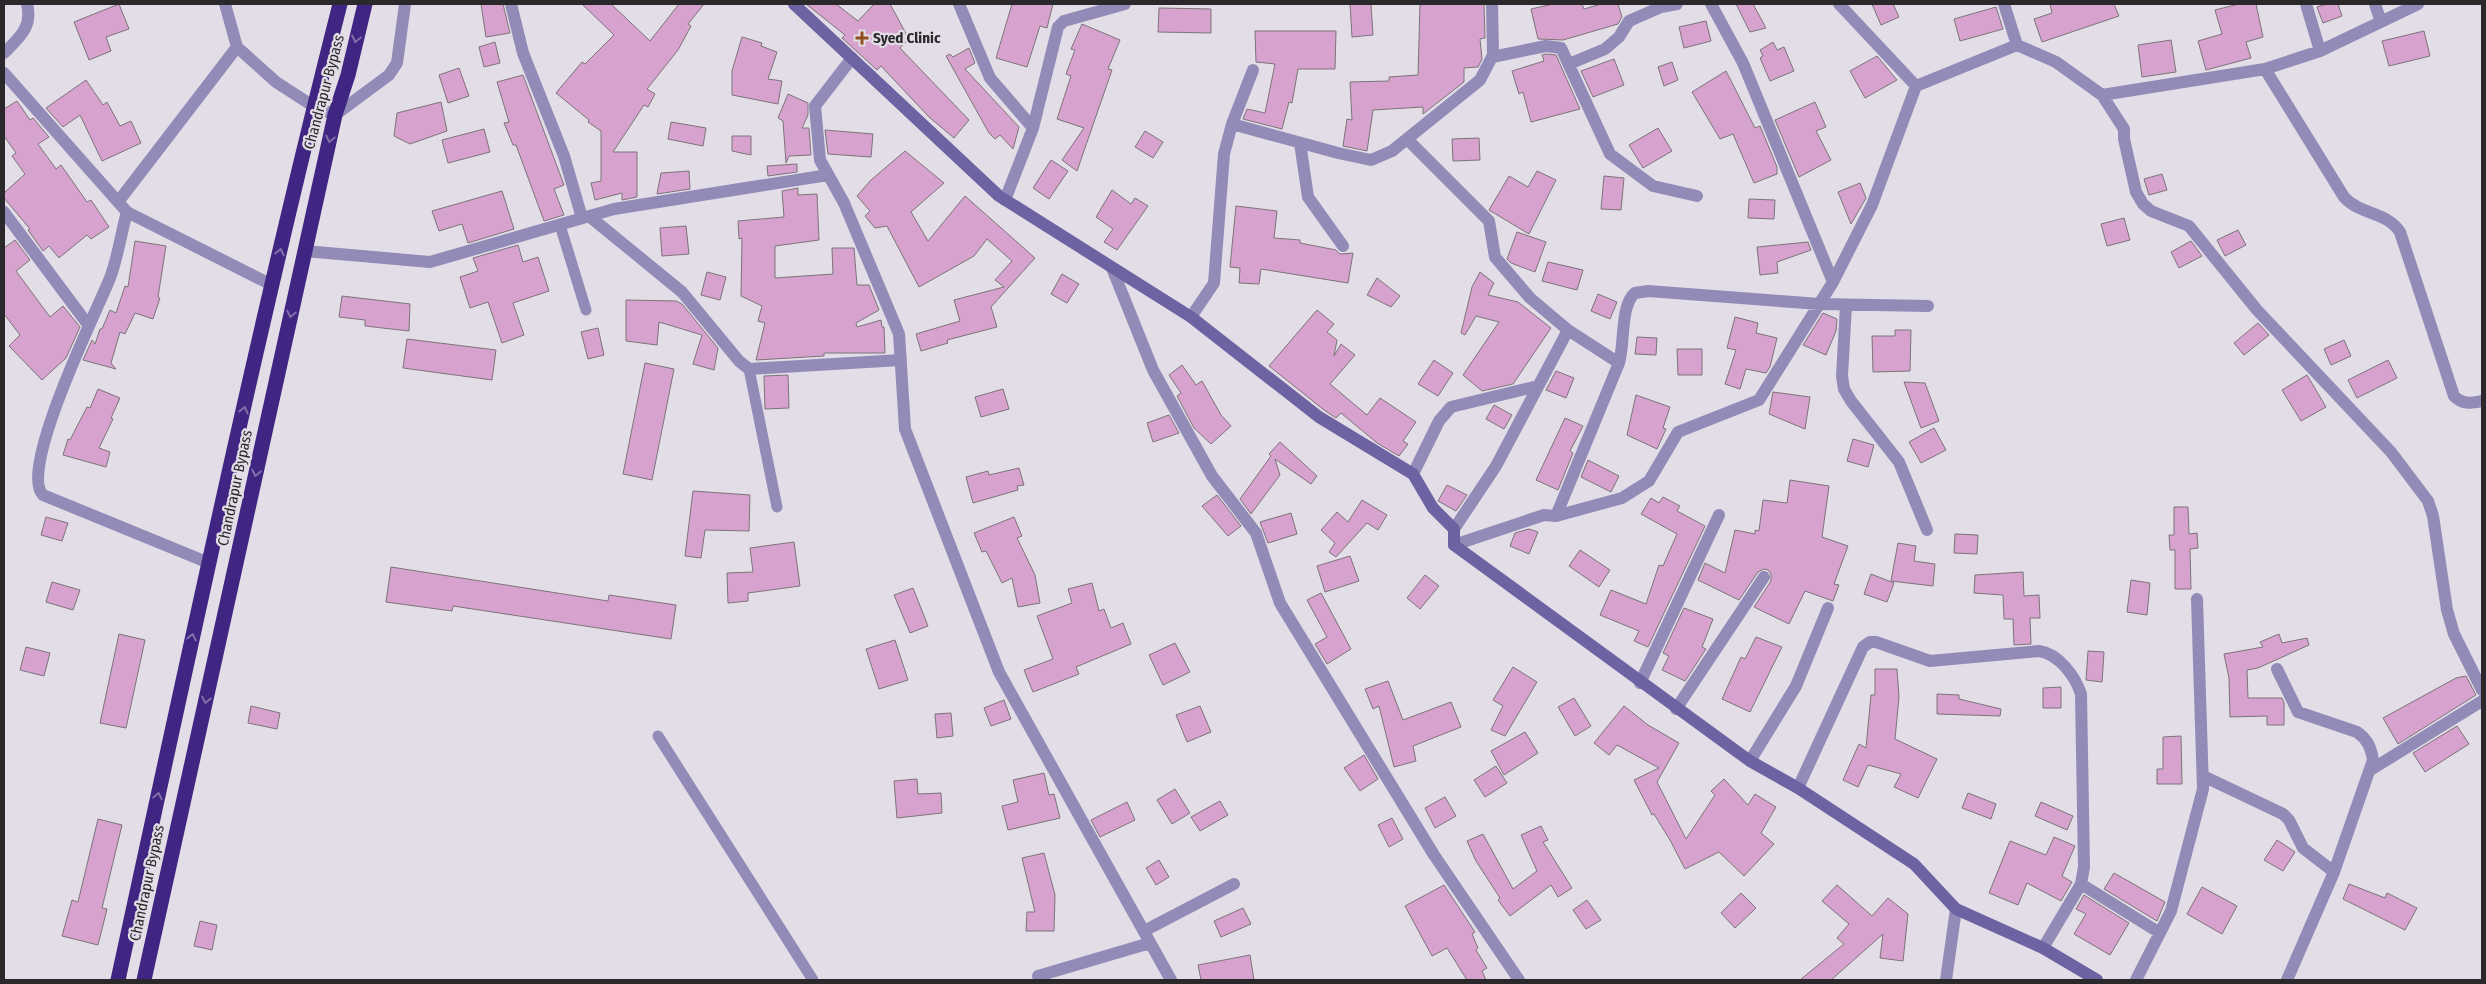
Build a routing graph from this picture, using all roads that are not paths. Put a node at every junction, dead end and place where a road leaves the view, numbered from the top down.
1 (27, 4) edge
2 (225, 4) edge
3 (340, 4) edge
4 (365, 4) edge
5 (405, 4) edge
6 (510, 4) edge
7 (794, 4) edge
8 (1125, 4) edge
9 (1492, 4) edge
10 (1677, 4) edge
11 (1711, 4) edge
12 (1839, 4) edge
13 (2004, 4) edge
14 (2306, 4) edge
15 (2375, 4) edge
16 (2418, 4) edge
17 (962, 6) edge
18 (2381, 22) junction
19 (2017, 45) junction
20 (237, 47) junction
21 (2320, 51) junction
22 (4, 53) edge
23 (852, 58) junction
24 (1491, 60) junction
25 (1569, 64) junction
26 (2265, 69) junction
27 (1253, 70) dead end
28 (4, 73) edge
29 (1916, 86) junction
30 (2102, 96) junction
31 (313, 106) junction
32 (335, 115) junction
33 (1232, 124) junction
34 (1034, 128) junction
35 (1407, 139) junction
36 (1300, 143) junction
37 (828, 175) junction
38 (1697, 196) dead end
39 (1005, 200) junction
40 (118, 202) junction
41 (4, 212) edge
42 (127, 212) junction
43 (586, 217) junction
44 (560, 225) junction
45 (1343, 246) dead end
46 (305, 251) junction
47 (1112, 268) junction
48 (1833, 282) junction
49 (272, 285) junction
50 (1819, 304) junction
51 (1846, 305) junction
52 (1928, 306) dead end
53 (586, 310) dead end
54 (1191, 317) junction
55 (89, 326) junction
56 (1568, 330) junction
57 (901, 360) junction
58 (1619, 363) junction
59 (749, 369) junction
60 (1538, 386) junction
61 (2482, 401) edge
62 (1413, 474) junction
63 (777, 507) dead end
64 (1719, 515) dead end
65 (1556, 516) junction
66 (1454, 529) junction
67 (1926, 530) dead end
68 (1454, 545) junction
69 (209, 562) junction
70 (1764, 577) dead end
71 (2196, 599) dead end
72 (1828, 608) dead end
73 (2277, 669) dead end
74 (1640, 683) junction
75 (2482, 690) edge
76 (2482, 701) edge
77 (1676, 709) junction
78 (658, 736) dead end
79 (1750, 761) junction
80 (2372, 768) junction
81 (2203, 776) junction
82 (1798, 788) junction
83 (2334, 872) junction
84 (1234, 884) dead end
85 (2080, 884) junction
86 (1956, 909) junction
87 (1144, 931) junction
88 (2160, 933) junction
89 (1150, 943) junction
90 (2042, 948) junction
91 (1038, 976) dead end
92 (118, 980) edge
93 (144, 980) edge
94 (813, 980) edge
95 (1170, 980) edge
96 (1519, 980) edge
97 (1946, 980) edge
98 (2097, 980) edge
99 (2136, 980) edge
100 (2287, 980) edge

1 - 22 street
2 - 20 street
3 - 31 highway, Chandrapur Bypass
4 -> 32 highway, Chandrapur Bypass
5 - 32 street
6 - 43 street
7 - 23 street
8 - 34 street
9 - 24 street
10 - 25 street
11 - 48 street
12 - 29 street
13 - 19 street
14 - 21 street
15 - 18 street
16 - 18 street
17 - 34 street
18 - 21 street
19 - 29 street
19 - 30 street
20 - 31 street
20 - 40 street
21 - 26 street
23 - 37 street
23 - 39 street
24 - 25 street
24 - 35 street
25 - 38 street
26 - 30 street
26 - 61 street
27 - 33 street
28 - 40 street
29 - 48 street
30 - 75 street
31 - 32 street
49 -> 31 highway, Chandrapur Bypass
32 -> 46 highway, Chandrapur Bypass
33 - 36 street
33 - 54 street
34 - 39 street
35 - 36 street
35 - 56 street
36 - 45 street
37 - 43 street
37 - 57 street
39 - 47 street
40 - 42 street
41 - 55 street
42 - 49 street
42 - 55 street
43 - 44 street
43 - 59 street
44 - 46 street
44 - 53 lane
46 -> 93 highway, Chandrapur Bypass
47 - 54 street
47 - 96 street
48 - 50 street
69 -> 49 highway, Chandrapur Bypass
50 - 51 street
50 - 58 street
50 - 65 street
51 - 52 street
51 - 67 street
54 - 62 street
55 - 69 street
56 - 58 street
56 - 60 street
57 - 59 street
57 - 87 street
58 - 65 street
59 - 63 lane
60 - 62 street
60 - 66 street
62 - 66 street
64 - 74 street
65 - 68 street
66 - 68 street
68 - 74 street
92 -> 69 highway, Chandrapur Bypass
70 - 77 street
71 - 81 street
72 - 79 street
73 - 80 street
74 - 77 street
76 - 80 street
77 - 79 street
78 - 94 lane
79 - 82 street
80 - 83 street
81 - 83 street
81 - 88 street
82 - 85 street
82 - 86 street
83 - 100 street
84 - 87 street
85 - 88 street
85 - 90 street
86 - 90 street
86 - 97 street
87 - 89 street
88 - 99 street
89 - 91 street
89 - 95 street
90 - 98 street

